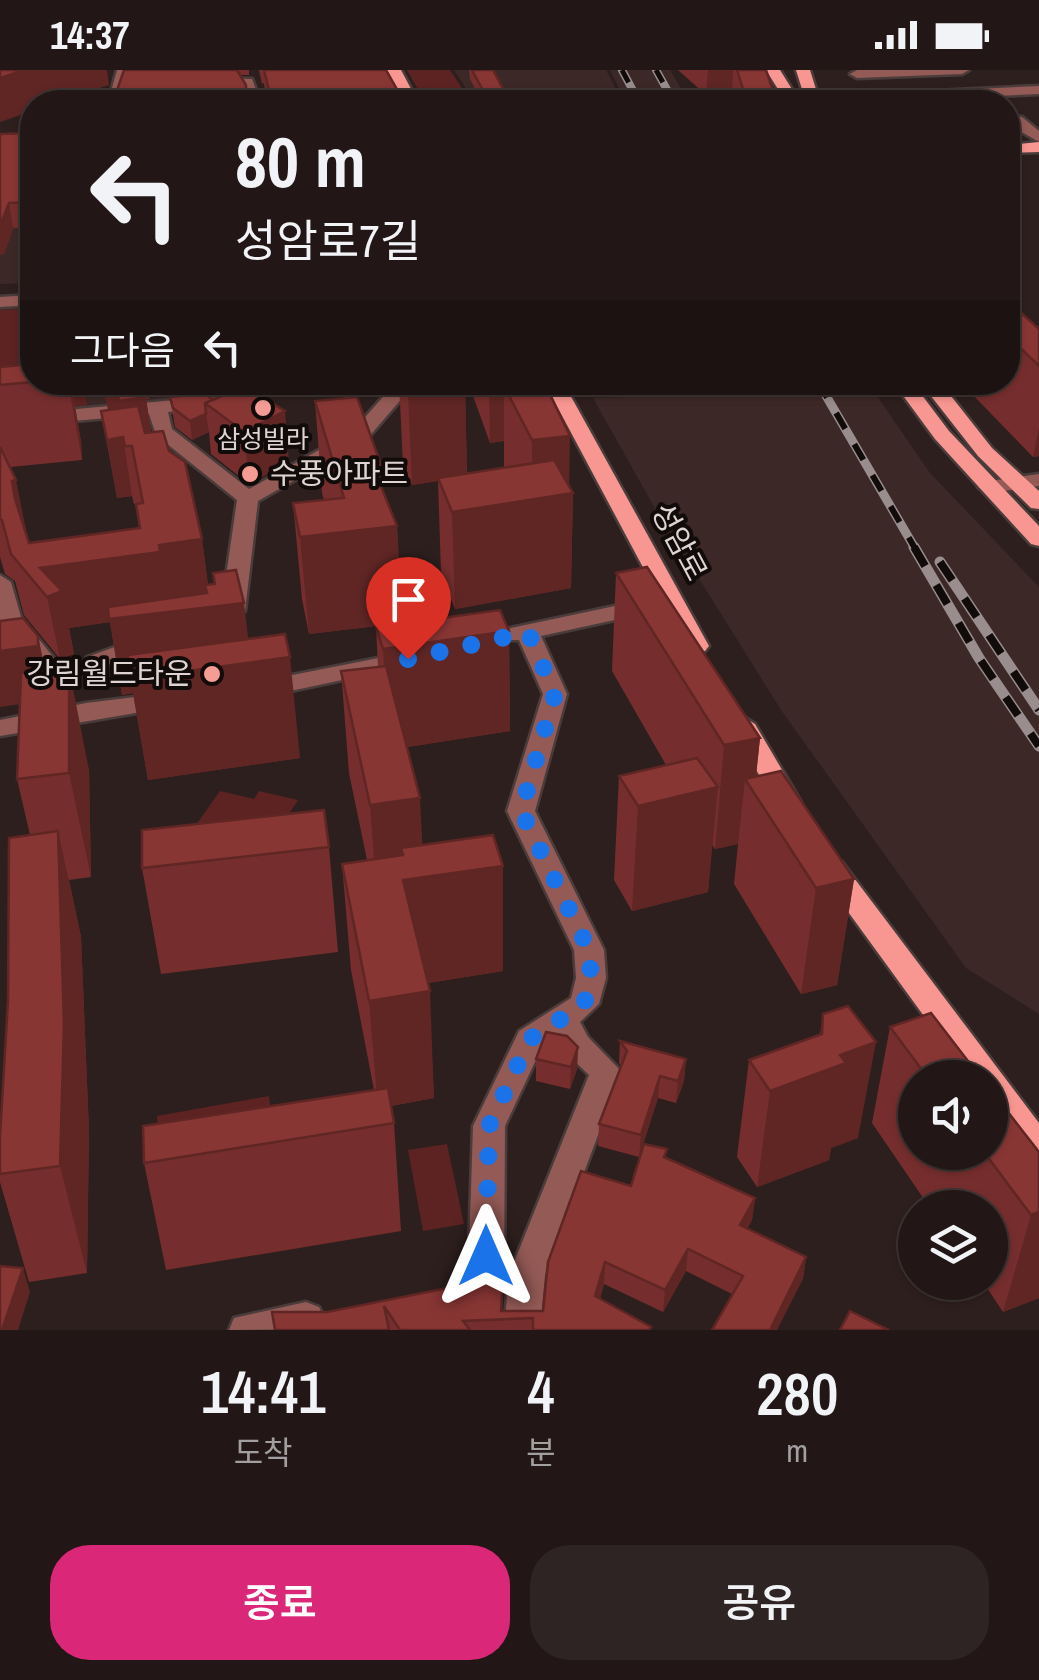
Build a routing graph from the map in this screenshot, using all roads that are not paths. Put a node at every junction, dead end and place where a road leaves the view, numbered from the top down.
1 (394, 70) edge
2 (962, 70) edge
3 (376, 74) edge
4 (122, 75) edge
5 (850, 77) edge
6 (139, 80) edge
7 (193, 81) edge
8 (249, 90) edge
9 (825, 90) edge
10 (254, 395) edge
11 (396, 395) edge
12 (560, 395) edge
13 (913, 395) edge
14 (939, 395) edge
15 (157, 407) junction
16 (0, 422) edge
17 (218, 440) edge
18 (188, 452) junction
19 (1028, 481) edge
20 (989, 487) junction
21 (248, 498) junction
22 (1039, 503) edge
23 (1039, 539) edge
24 (0, 582) edge
25 (671, 600) junction
26 (5, 620) edge
27 (213, 624) edge
28 (528, 632) junction
29 (164, 638) edge
30 (494, 639) edge
31 (426, 654) edge
32 (706, 661) edge
33 (96, 662) dead end
34 (62, 684) edge
35 (241, 692) edge
36 (202, 696) edge
37 (726, 696) edge
38 (0, 728) edge
39 (796, 817) edge
40 (818, 850) edge
41 (563, 1020) junction
42 (973, 1060) edge
43 (1008, 1107) edge
44 (1039, 1148) edge
45 (526, 1275) junction
46 (486, 1283) junction
47 (447, 1291) edge
48 (349, 1310) edge
49 (250, 1330) edge
50 (522, 1330) edge

1 - 3 street
2 - 5 street
4 - 6 street
5 - 9 street
7 - 8 street
10 - 15 street
11 - 21 street
12 - 25 main road, 성암로
13 - 20 main road
14 - 19 main road
15 - 16 street
15 - 18 street
17 - 18 street
18 - 21 street
19 - 20 street
19 - 22 main road
20 - 23 main road
21 - 27 street
24 - 26 street
25 - 28 street
25 - 32 main road, 성암로
26 - 34 street
28 - 30 street
28 - 41 street
29 - 33 street
31 - 35 street
36 - 38 street
37 - 39 main road
40 - 42 main road
41 - 45 street
41 - 46 street
43 - 44 main road
45 - 46 street
45 - 50 street
46 - 47 street
48 - 49 street

